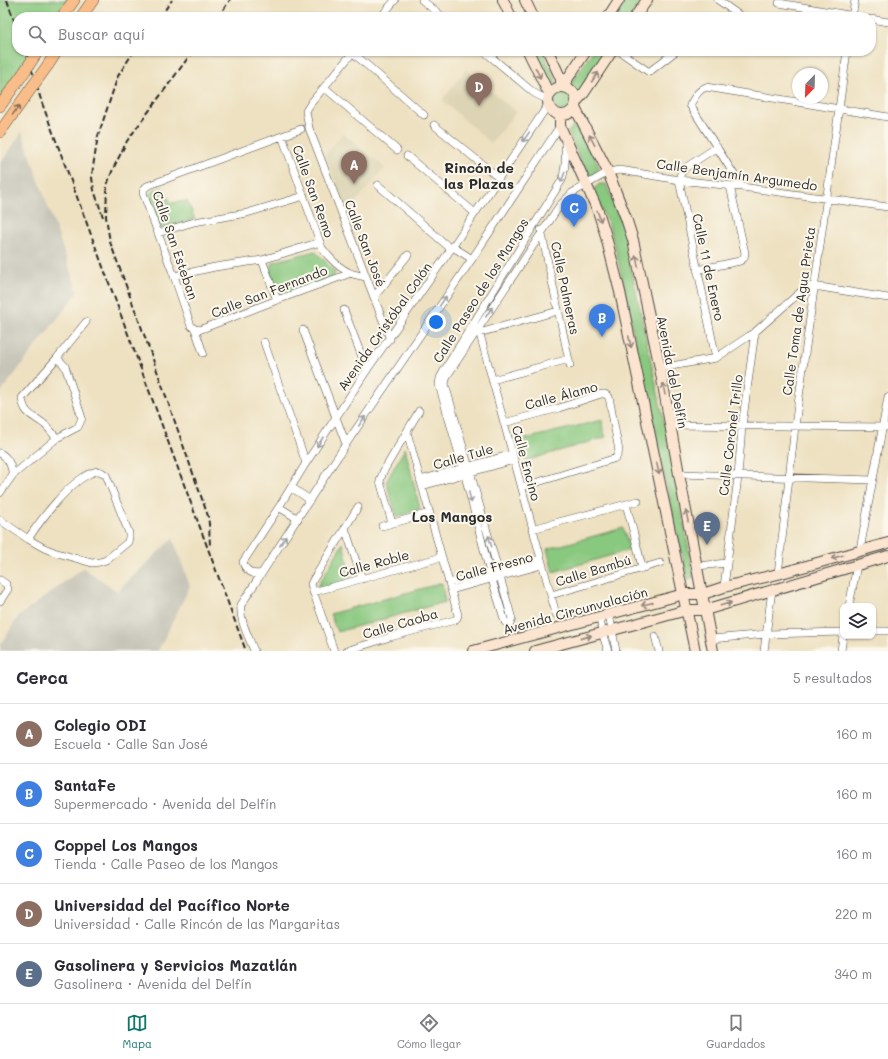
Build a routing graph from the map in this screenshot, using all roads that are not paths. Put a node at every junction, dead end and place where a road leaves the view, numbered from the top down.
1 (74, 0) edge
2 (93, 0) edge
3 (395, 0) edge
4 (422, 0) edge
5 (503, 0) edge
6 (525, 0) edge
7 (619, 0) edge
8 (647, 0) edge
9 (854, 0) edge
10 (721, 1) edge
11 (779, 3) dead end
12 (66, 12) edge
13 (85, 12) edge
14 (385, 12) edge
15 (437, 12) edge
16 (509, 12) edge
17 (531, 12) edge
18 (611, 12) edge
19 (639, 12) edge
20 (735, 12) edge
21 (830, 12) edge
22 (852, 12) edge
23 (876, 20) edge
24 (888, 22) edge
25 (35, 56) edge
26 (54, 56) edge
27 (350, 56) edge
28 (358, 56) edge
29 (490, 56) edge
30 (530, 56) edge
31 (550, 56) edge
32 (583, 56) edge
33 (609, 56) edge
34 (626, 56) edge
35 (670, 56) edge
36 (846, 56) edge
37 (324, 87) junction
38 (563, 87) junction
39 (548, 100) junction
40 (575, 105) junction
41 (0, 106) edge
42 (839, 109) junction
43 (424, 115) dead end
44 (560, 115) junction
45 (888, 117) edge
46 (434, 125) dead end
47 (560, 126) junction
48 (302, 129) dead end
49 (0, 132) edge
50 (282, 136) junction
51 (565, 139) junction
52 (717, 147) junction
53 (397, 150) dead end
54 (407, 156) dead end
55 (608, 172) junction
56 (499, 178) junction
57 (679, 180) junction
58 (378, 185) dead end
59 (586, 185) junction
60 (730, 186) junction
61 (742, 187) junction
62 (304, 196) junction
63 (826, 198) junction
64 (888, 207) edge
65 (475, 213) junction
66 (537, 222) junction
67 (542, 231) junction
68 (158, 233) junction
69 (320, 242) junction
70 (452, 248) junction
71 (408, 255) dead end
72 (472, 259) junction
73 (262, 260) junction
74 (697, 270) junction
75 (352, 273) junction
76 (174, 276) junction
77 (366, 277) junction
78 (814, 286) junction
79 (374, 297) junction
80 (888, 298) edge
81 (277, 300) junction
82 (344, 310) dead end
83 (558, 311) junction
84 (475, 320) junction
85 (86, 322) dead end
86 (195, 329) junction
87 (303, 330) dead end
88 (478, 331) junction
89 (755, 332) junction
90 (390, 339) junction
91 (264, 342) dead end
92 (203, 353) dead end
93 (57, 358) junction
94 (716, 358) junction
95 (660, 368) junction
96 (368, 370) junction
97 (492, 380) junction
98 (888, 397) edge
99 (419, 411) dead end
100 (336, 418) junction
101 (504, 423) junction
102 (671, 425) junction
103 (742, 426) junction
104 (794, 426) junction
105 (885, 427) edge
106 (407, 432) junction
107 (57, 438) junction
108 (346, 444) junction
109 (0, 453) edge
110 (513, 457) junction
111 (306, 463) junction
112 (467, 470) junction
113 (679, 474) junction
114 (13, 475) junction
115 (738, 477) junction
116 (788, 477) junction
117 (873, 480) junction
118 (421, 483) junction
119 (291, 487) junction
120 (522, 487) junction
121 (0, 493) edge
122 (310, 500) junction
123 (638, 501) dead end
124 (626, 504) junction
125 (358, 506) dead end
126 (279, 507) junction
127 (430, 513) junction
128 (298, 519) junction
129 (0, 520) edge
130 (392, 523) junction
131 (382, 526) dead end
132 (345, 528) junction
133 (532, 529) junction
134 (28, 539) junction
135 (888, 543) edge
136 (860, 550) junction
137 (888, 556) edge
138 (442, 557) junction
139 (542, 562) junction
140 (660, 563) dead end
141 (727, 563) junction
142 (857, 565) junction
143 (697, 566) junction
144 (642, 567) junction
145 (261, 573) junction
146 (499, 573) junction
147 (778, 574) junction
148 (491, 576) junction
149 (362, 579) junction
150 (0, 580) edge
151 (450, 587) junction
152 (724, 587) junction
153 (772, 590) junction
154 (313, 592) junction
155 (684, 594) junction
156 (703, 594) junction
157 (550, 595) junction
158 (0, 601) edge
159 (850, 603) edge
160 (688, 610) junction
161 (705, 610) junction
162 (556, 614) dead end
163 (604, 616) junction
164 (607, 631) junction
165 (876, 631) edge
166 (888, 631) edge
167 (840, 632) edge
168 (767, 634) junction
169 (655, 636) dead end
170 (711, 639) junction
171 (843, 639) edge
172 (254, 651) edge
173 (334, 651) edge
174 (346, 651) edge
175 (473, 651) edge
176 (535, 651) edge
177 (608, 651) edge
178 (615, 651) edge
179 (659, 651) edge
180 (695, 651) edge
181 (713, 651) edge
182 (764, 651) edge
183 (841, 651) edge

1 - 12 main road
2 - 13 main road
3 - 14 street
4 - 15 street
5 - 16 street
6 - 17 street
7 - 18 street
8 - 19 street
9 - 22 street
10 - 20 street
11 - 21 street
23 - 24 street
25 - 41 main road, bridge
49 -> 26 main road, bridge
27 - 37 street
28 - 43 street
29 - 39 street
30 -> 39 street
31 - 38 street
32 - 38 street
40 -> 33 street
34 - 35 street
36 - 42 street, Calle Toma de Agua Prieta
37 - 53 street
37 - 77 street, Calle San José
38 - 39 street
38 - 40 street
39 - 44 street
39 -> 56 street, Avenida Cristóbal Colón
40 - 44 street
55 -> 40 street, Avenida del Delfín
42 - 45 street
42 - 52 street
42 - 63 street, Calle Toma de Agua Prieta
44 - 47 street
46 - 56 street
47 - 51 street
47 - 72 street
48 - 50 street, Calle San Esteban
50 - 62 street, Calle San Remo
50 - 68 street, Calle San Esteban
51 - 59 street
51 -> 66 street, Calle Paseo de los Mangos
52 - 57 street
52 - 61 street
54 - 65 street
55 - 57 street, Calle Benjamín Argumedo
55 - 59 street, Calle Benjamín Argumedo
95 -> 55 street, Avenida del Delfín
56 - 65 street, Avenida Cristóbal Colón
57 - 60 street, Calle Benjamín Argumedo
57 - 74 street, Calle 11 de Enero
58 - 70 street
59 - 67 street, Calle Paseo de los Mangos
59 -> 155 street
60 - 61 street, Calle Benjamín Argumedo
60 - 74 street
61 - 63 street, Calle Benjamín Argumedo
62 - 68 street
62 - 69 street, Calle San Remo
63 - 64 street, Calle Benjamín Argumedo
63 - 78 street, Calle Toma de Agua Prieta
65 - 70 street, Avenida Cristóbal Colón
66 - 67 street, Calle Palmeras
66 - 84 street, Calle Paseo de los Mangos
67 - 83 street, Calle Palmeras
88 -> 67 street, Calle Paseo de los Mangos
68 - 76 street, Calle San Esteban
69 - 73 street
69 - 75 street, Calle San Remo
70 - 72 street
70 - 90 street, Avenida Cristóbal Colón
71 - 79 street
108 -> 72 street
73 - 76 street
73 - 81 street
74 - 94 street, Calle 11 de Enero
75 - 77 street, Calle San Remo
75 - 81 street, Calle San Fernando
76 - 86 street, Calle San Esteban
77 - 79 street, Calle San José
78 - 80 street
78 - 89 street
78 - 104 street, Calle Toma de Agua Prieta
79 - 90 street, Calle San José
81 - 86 street, Calle San Fernando
82 - 96 street
83 - 88 street
83 - 97 street, Calle Palmeras
84 - 88 street, Calle Encino
84 - 112 street, Calle Paseo de los Mangos
85 - 93 street
86 - 92 street, Calle San Esteban
87 - 100 street
88 - 97 street, Calle Encino
88 - 112 street, Calle Paseo de los Mangos
89 - 94 street
89 - 103 street, Calle Coronel Trillo
90 - 96 street, Avenida Cristóbal Colón
91 - 111 street
93 - 107 street
93 - 107 street
94 - 95 street
102 -> 95 street, Avenida del Delfín
96 - 100 street, Avenida Cristóbal Colón
97 - 101 street, Calle Encino
98 - 105 street
99 - 106 street
100 - 108 street
100 -> 111 street, Avenida Cristóbal Colón
101 - 110 street, Calle Encino
101 - 120 street, Calle Álamo
102 - 103 street
102 - 113 street, Avenida del Delfín
103 - 104 street
103 - 115 street, Calle Coronel Trillo
104 - 105 street
104 - 116 street, Calle Toma de Agua Prieta
105 - 117 street
106 - 118 street
106 - 130 street
107 - 114 street
108 - 122 street
109 - 114 street
110 - 112 street, Calle Tule
110 - 120 street, Calle Encino
111 - 119 street, Avenida Cristóbal Colón
112 - 118 street, Calle Tule
146 -> 112 street, Calle Paseo de los Mangos
112 -> 148 street, Calle Paseo de los Mangos
113 - 115 street
143 -> 113 street, Avenida del Delfín
114 - 121 street
115 - 116 street
115 - 141 street, Calle Coronel Trillo
116 - 117 street
116 - 147 street, Calle Toma de Agua Prieta
117 - 136 street
118 - 127 street
119 - 122 street
119 - 126 street, Avenida Cristóbal Colón
120 - 133 street, Calle Encino
122 - 128 street
123 - 124 street
124 - 133 street
124 - 144 street, Calle Bambú
125 - 132 street
126 - 128 street
126 - 145 street, Avenida Cristóbal Colón
127 - 130 street
127 - 138 street
145 -> 128 street
129 - 134 street
130 - 131 street
132 - 149 street
132 - 154 street
133 - 139 street, Calle Encino
134 - 134 street
135 - 136 street, Avenida Circunvalación
136 -> 147 street, Avenida Circunvalación
137 - 142 street
138 - 149 street, Calle Roble
138 - 151 street
139 - 146 street, Calle Fresno
139 - 157 street, Calle Encino
140 - 144 street, Calle Bambú
141 - 143 street
141 - 152 street, Calle Coronel Trillo
142 - 153 street
142 - 159 street
143 - 156 street, Avenida del Delfín
144 - 157 street, Calle Bambú
145 - 172 street
146 - 148 street, Calle Fresno
146 - 148 street, Calle Paseo de los Mangos
147 - 152 street, Avenida Circunvalación
148 - 151 street, Calle Fresno
149 - 154 street, Calle Roble
150 - 158 street
151 - 174 street, Calle Caoba
152 - 156 street, Avenida Circunvalación
161 -> 153 street
153 - 168 street
154 - 173 street
155 - 156 street, Avenida Circunvalación
155 - 160 street
155 -> 163 street, Avenida Circunvalación
156 - 161 street, Avenida del Delfín
157 - 162 street, Calle Encino
160 - 161 street
160 - 164 street
160 - 180 street
161 - 170 street, Avenida del Delfín
163 - 164 street
163 - 175 street, Avenida Circunvalación
176 -> 164 street
164 - 177 street
164 - 178 street
165 - 166 street
167 - 168 street
168 - 170 street
168 - 182 street
169 - 179 street
170 - 181 street, Avenida del Delfín
171 - 183 street

